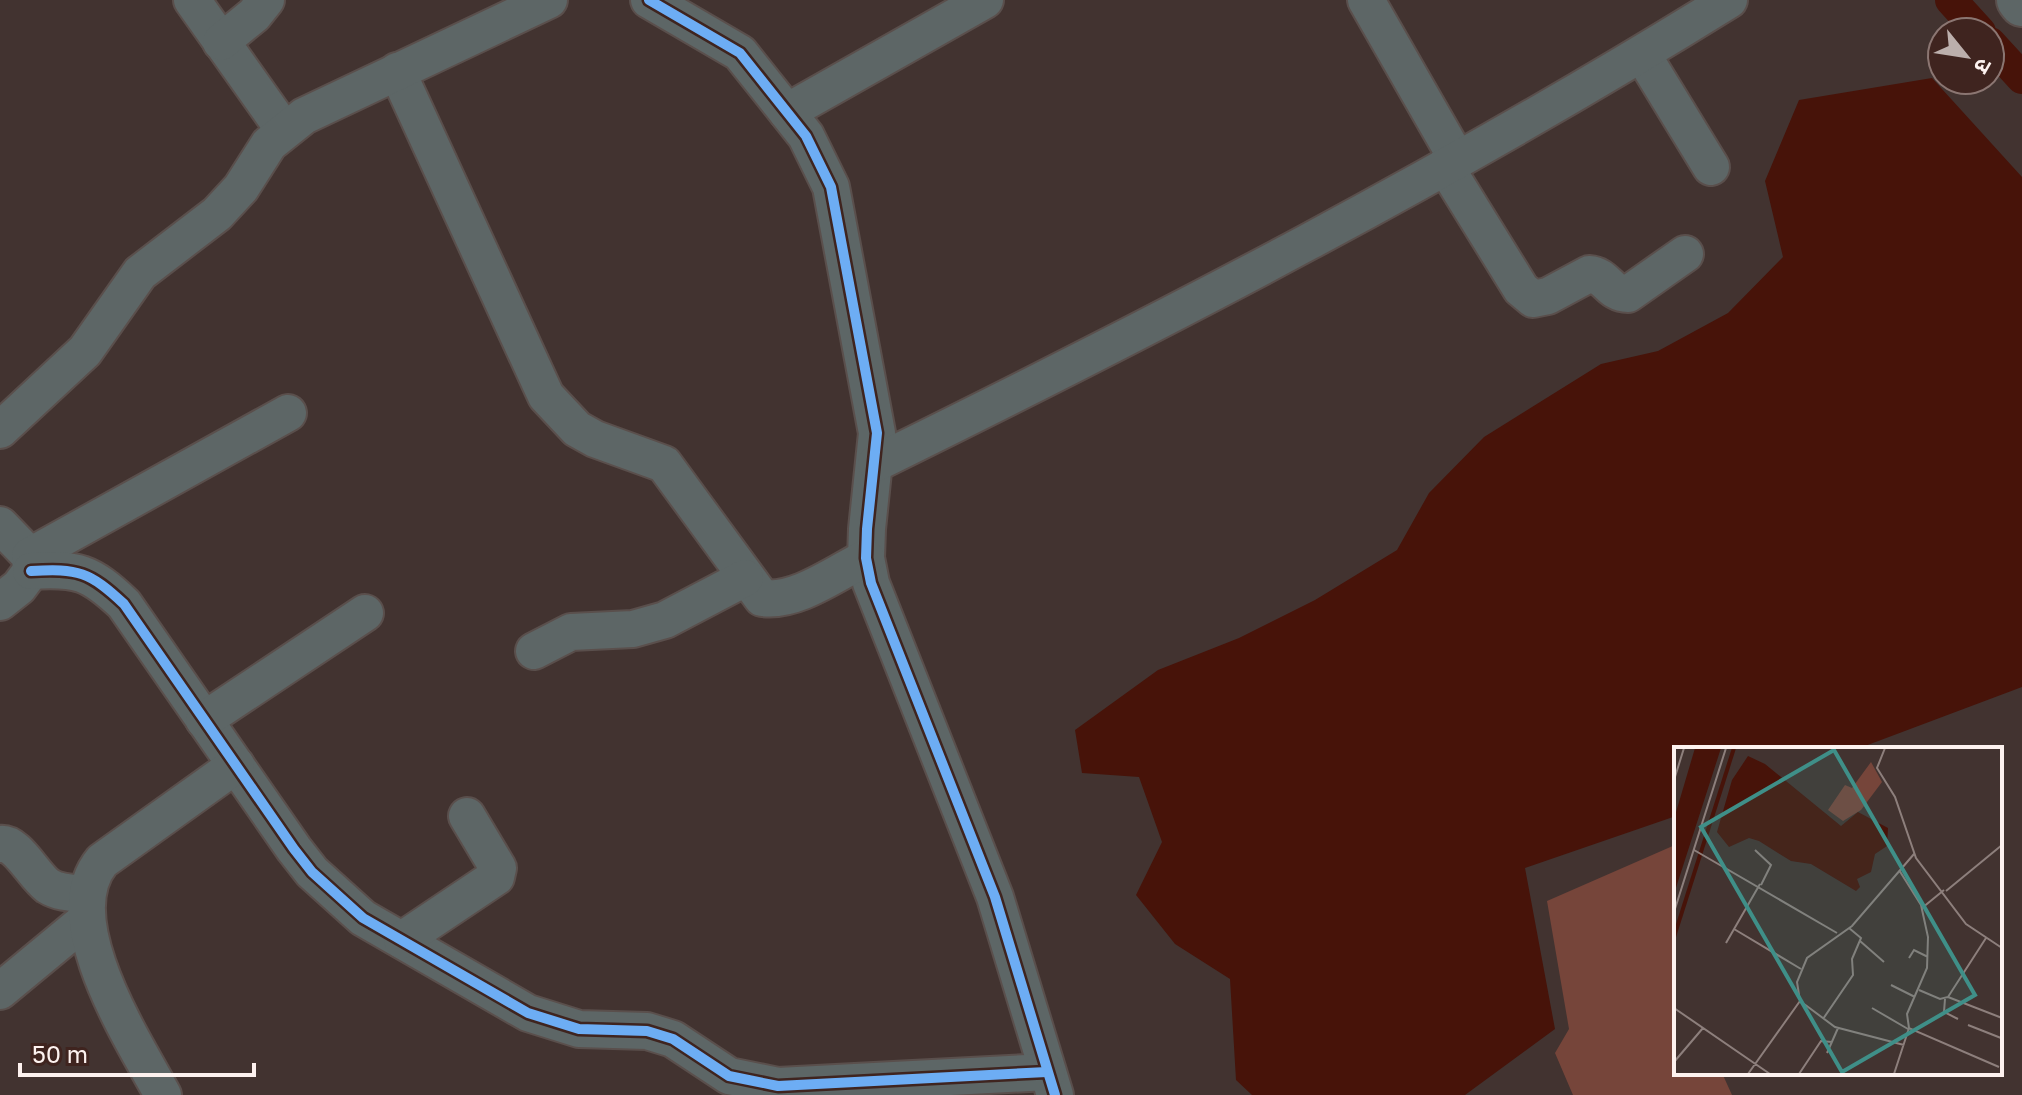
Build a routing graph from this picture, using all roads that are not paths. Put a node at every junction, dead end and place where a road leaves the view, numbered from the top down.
1 (192, 0) edge
2 (266, 0) edge
3 (549, 0) edge
4 (649, 0) edge
5 (985, 0) edge
6 (1366, 0) edge
7 (1729, 0) edge
8 (221, 42) junction
9 (1642, 54) junction
10 (397, 71) junction
11 (787, 112) junction
12 (284, 130) junction
13 (1451, 163) junction
14 (1711, 167) dead end
15 (1685, 254) dead end
16 (288, 413) dead end
17 (0, 430) edge
18 (876, 463) junction
19 (0, 525) edge
20 (866, 558) junction
21 (30, 564) junction
22 (745, 578) junction
23 (0, 602) edge
24 (365, 613) dead end
25 (534, 651) dead end
26 (204, 720) junction
27 (236, 765) junction
28 (467, 816) dead end
29 (0, 844) edge
30 (86, 906) junction
31 (402, 940) junction
32 (0, 991) edge
33 (1051, 1083) edge
34 (731, 1086) edge
35 (163, 1095) edge

1 - 8 street
2 - 8 street
3 - 10 street
4 - 11 street
5 - 11 street
6 - 13 street
7 - 9 street
8 - 12 street
9 - 13 street
9 - 14 street
10 - 12 street
10 - 22 street
11 - 18 street
12 - 17 street
13 - 15 street
13 - 18 street
16 - 21 street
18 - 20 street
19 - 21 street
20 - 22 street
20 - 33 street
21 - 23 street
21 - 26 street
22 - 25 street
24 - 26 street
26 - 27 street
27 - 30 street
27 - 31 street
28 - 31 street
29 - 30 street
30 - 32 street
30 - 35 street
31 - 34 street
33 - 34 street

